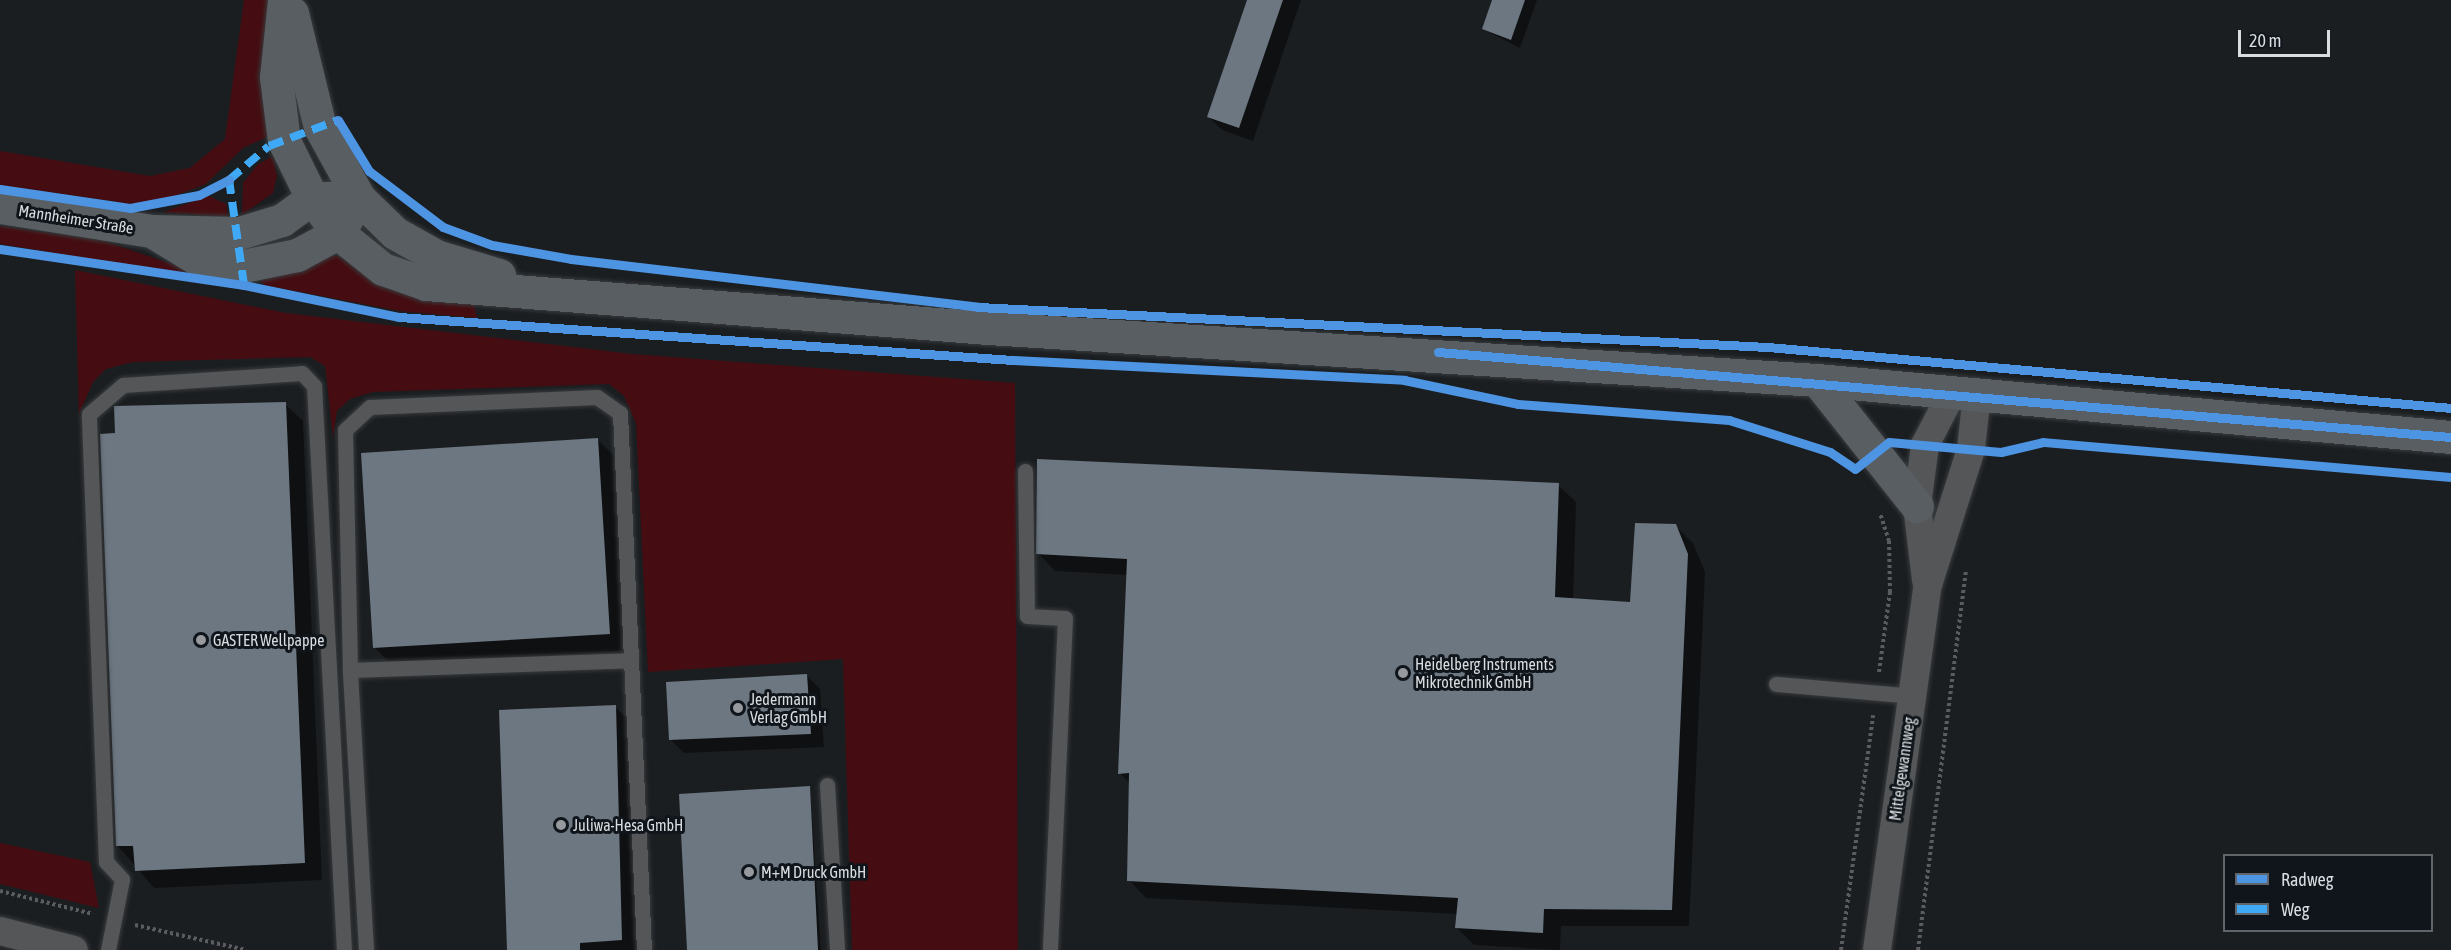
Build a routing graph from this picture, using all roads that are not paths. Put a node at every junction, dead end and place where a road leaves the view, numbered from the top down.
1 (284, 0) edge
2 (290, 0) edge
3 (312, 198) junction
4 (359, 198) junction
5 (0, 207) edge
6 (152, 231) junction
7 (338, 233) junction
8 (547, 289) junction
9 (1817, 380) junction
10 (1965, 392) junction
11 (2451, 437) edge
12 (1025, 471) dead end
13 (1917, 506) junction
14 (1927, 588) junction
15 (630, 660) junction
16 (350, 670) junction
17 (1776, 684) dead end
18 (1912, 696) junction
19 (827, 785) dead end
20 (0, 931) edge
21 (74, 950) edge
22 (108, 950) edge
23 (344, 950) edge
24 (366, 950) edge
25 (644, 950) edge
26 (837, 950) edge
27 (1050, 950) edge
28 (1877, 950) edge

1 - 3 main road
2 - 4 main road
3 - 4 main road
3 - 6 main road, Mannheimer Straße
3 - 7 main road
4 - 7 main road
4 - 8 main road
5 - 6 main road, Mannheimer Straße
6 - 7 main road, Mannheimer Straße
7 - 8 main road
8 - 9 main road
9 - 10 main road
9 - 13 main road
10 - 11 main road
10 - 13 street, Mittelgewannweg
10 - 14 street, Mittelgewannweg
12 - 27 lane
13 - 14 street, Mittelgewannweg
14 - 18 street, Mittelgewannweg
15 - 16 lane
15 - 16 lane
15 - 25 lane
16 - 24 lane
17 - 18 lane
18 - 28 street, Mittelgewannweg
19 - 26 lane
20 - 21 street
22 - 23 lane

